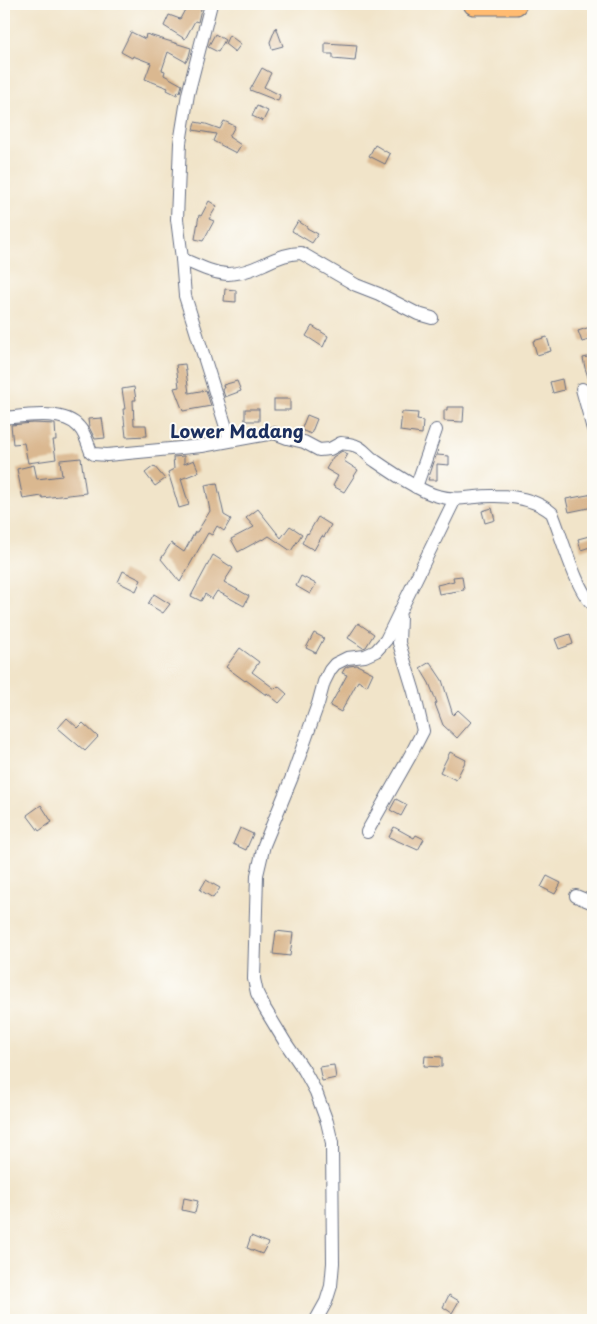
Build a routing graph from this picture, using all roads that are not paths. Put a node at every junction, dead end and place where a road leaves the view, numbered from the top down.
1 (211, 4) edge
2 (474, 4) edge
3 (516, 4) edge
4 (182, 259) junction
5 (432, 318) dead end
6 (582, 389) dead end
7 (4, 418) edge
8 (593, 429) edge
9 (436, 430) dead end
10 (230, 440) junction
11 (416, 486) junction
12 (455, 499) junction
13 (593, 604) edge
14 (401, 611) junction
15 (367, 832) dead end
16 (576, 896) dead end
17 (593, 903) edge
18 (316, 1320) edge

1 - 4 street
2 - 3 highway
4 - 5 street
4 - 10 street
6 - 8 street
7 - 10 street
9 - 11 street
10 - 11 street
11 - 12 street
12 - 13 street
12 - 14 street
14 - 15 street
14 - 18 street
16 - 17 street

